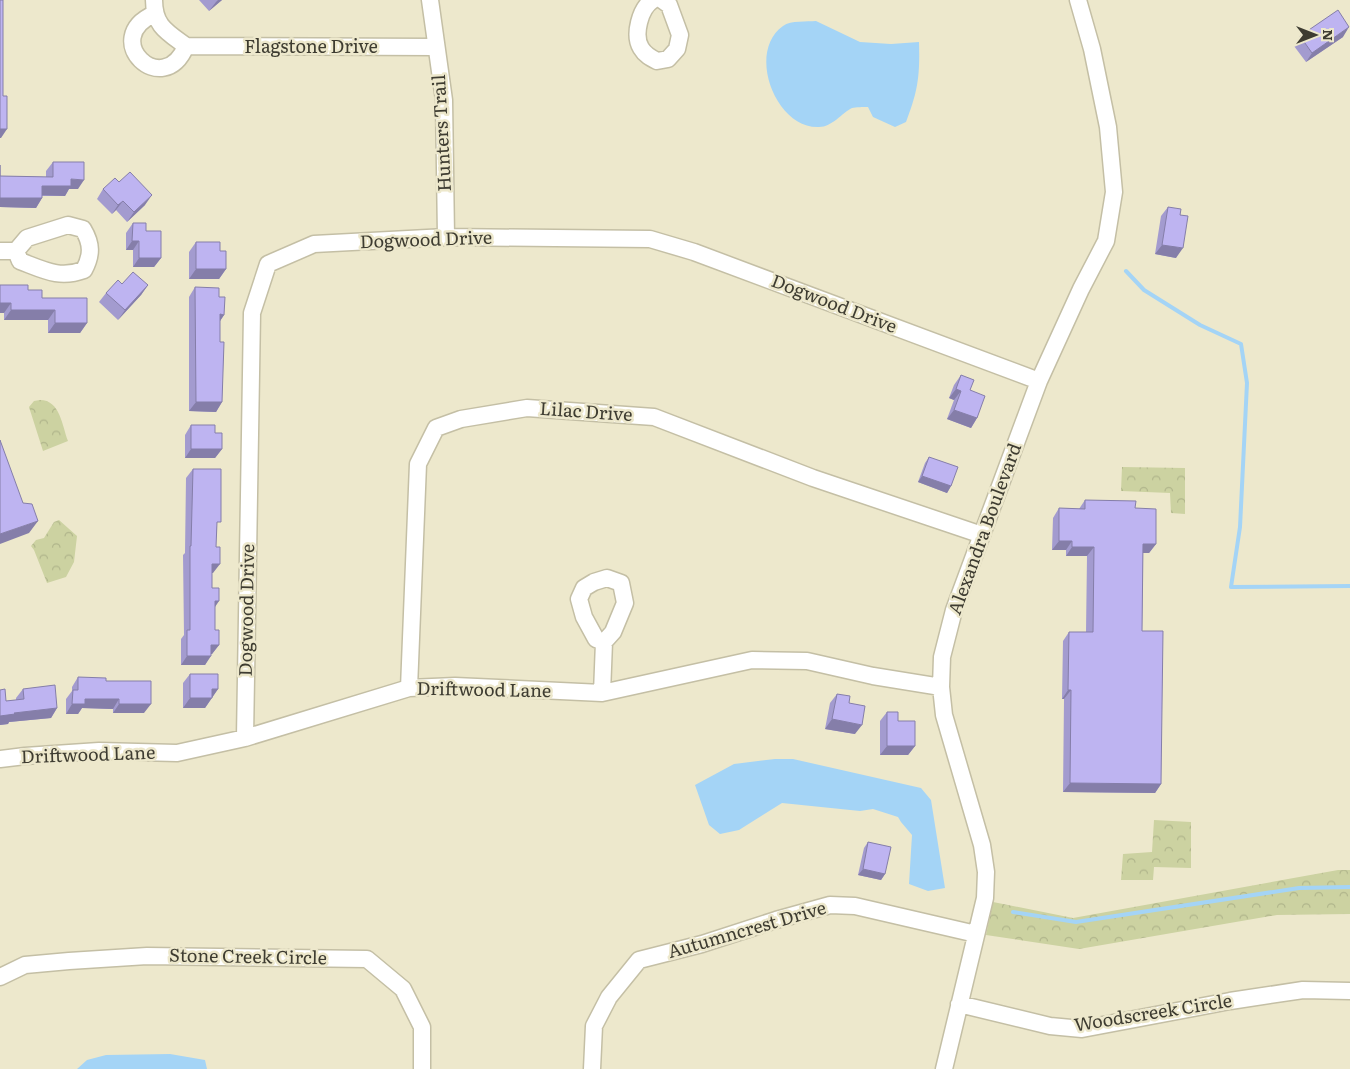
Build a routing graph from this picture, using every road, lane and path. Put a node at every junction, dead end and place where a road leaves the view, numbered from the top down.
1 (430, 0) edge
2 (653, 0) edge
3 (662, 0) edge
4 (1078, 0) edge
5 (154, 7) edge
6 (186, 46) junction
7 (436, 47) junction
8 (446, 238) junction
9 (1039, 381) junction
10 (982, 535) junction
11 (604, 642) dead end
12 (941, 687) junction
13 (409, 688) junction
14 (602, 693) junction
15 (244, 738) junction
16 (0, 759) edge
17 (976, 934) junction
18 (0, 977) edge
19 (1350, 991) edge
20 (958, 1004) junction
21 (422, 1069) edge
22 (592, 1069) edge
23 (944, 1069) edge

1 - 7 street, Hunters Trail
2 - 3 street
4 - 9 street, Alexandra Boulevard
5 - 6 street
5 - 6 street
6 - 7 street, Flagstone Drive
7 - 8 street, Hunters Trail
8 - 9 street, Dogwood Drive
8 - 15 street, Dogwood Drive
9 - 10 street, Alexandra Boulevard
10 - 12 street, Alexandra Boulevard
10 - 13 street, Lilac Drive
11 - 14 street
12 - 14 street, Driftwood Lane
12 - 17 street, Alexandra Boulevard
13 - 14 street, Driftwood Lane
13 - 15 street, Driftwood Lane
15 - 16 street, Driftwood Lane
17 - 20 street, Alexandra Boulevard
17 - 22 street, Autumncrest Drive
18 - 21 street, Stone Creek Circle
19 - 20 street, Woodscreek Circle
20 - 23 street, Alexandra Boulevard

